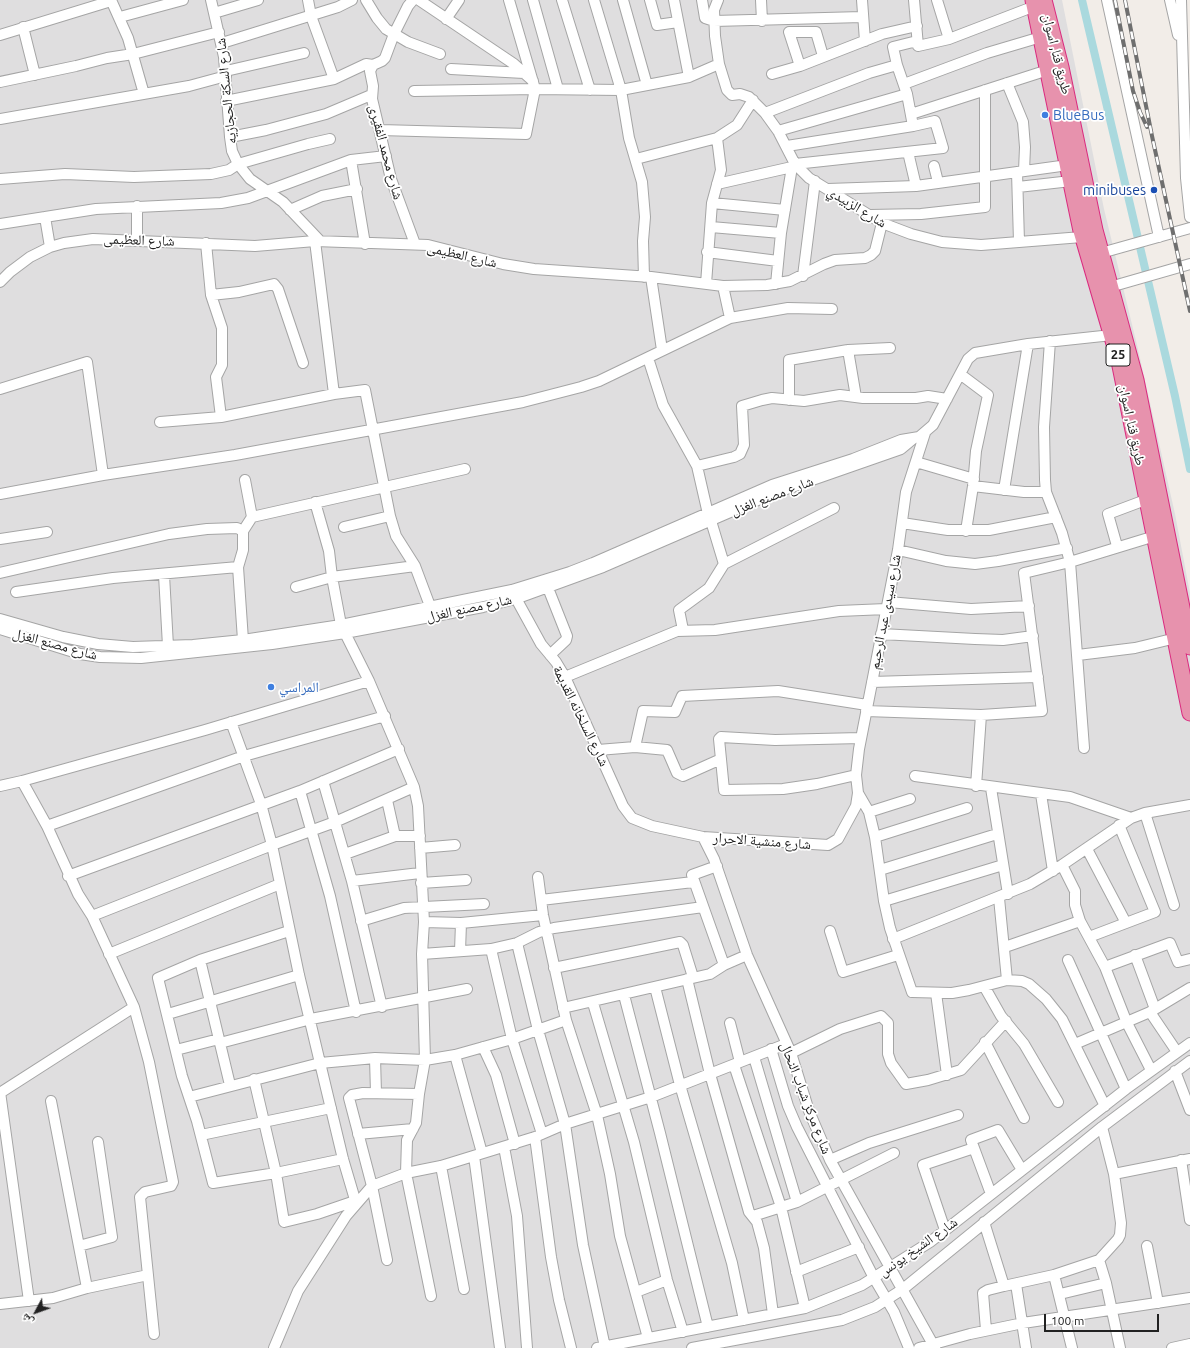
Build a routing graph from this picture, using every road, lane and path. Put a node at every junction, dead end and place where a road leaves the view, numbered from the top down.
1 (111, 0) edge
2 (183, 0) edge
3 (211, 0) edge
4 (258, 0) edge
5 (308, 0) edge
6 (352, 0) edge
7 (366, 0) edge
8 (419, 0) edge
9 (459, 0) edge
10 (509, 0) edge
11 (533, 0) edge
12 (562, 0) edge
13 (594, 0) edge
14 (623, 0) edge
15 (650, 0) edge
16 (674, 0) edge
17 (702, 0) edge
18 (718, 0) edge
19 (761, 0) edge
20 (862, 0) edge
21 (914, 0) edge
22 (937, 0) edge
23 (1107, 0) edge
24 (1170, 0) edge
25 (1181, 0) edge
26 (408, 2) edge
27 (1040, 2) edge
28 (214, 13) junction
29 (311, 16) junction
30 (120, 17) junction
31 (862, 17) junction
32 (446, 19) junction
33 (714, 21) junction
34 (762, 21) junction
35 (678, 22) junction
36 (917, 26) junction
37 (23, 27) junction
38 (219, 32) junction
39 (394, 34) junction
40 (0, 35) edge
41 (1041, 37) junction
42 (949, 38) junction
43 (865, 41) junction
44 (917, 41) junction
45 (222, 43) junction
46 (304, 53) dead end
47 (133, 54) junction
48 (440, 54) dead end
49 (1183, 54) junction
50 (823, 56) junction
51 (373, 64) junction
52 (719, 64) junction
53 (897, 65) junction
54 (800, 66) junction
55 (451, 69) dead end
56 (1048, 70) junction
57 (226, 73) junction
58 (524, 73) junction
59 (772, 74) dead end
60 (35, 75) junction
61 (689, 77) junction
62 (334, 78) junction
63 (0, 82) edge
64 (1007, 83) junction
65 (904, 84) junction
66 (534, 85) junction
67 (647, 85) junction
68 (558, 90) junction
69 (590, 90) junction
70 (621, 90) junction
71 (984, 90) junction
72 (414, 91) dead end
73 (144, 94) junction
74 (907, 94) junction
75 (371, 95) junction
76 (753, 100) junction
77 (226, 101) junction
78 (765, 114) junction
79 (912, 114) junction
80 (0, 119) edge
81 (913, 126) junction
82 (380, 130) junction
83 (778, 131) junction
84 (230, 136) junction
85 (717, 138) junction
86 (330, 139) dead end
87 (787, 146) junction
88 (908, 152) junction
89 (386, 156) junction
90 (351, 160) junction
91 (636, 160) junction
92 (238, 164) junction
93 (1068, 164) junction
94 (794, 165) junction
95 (934, 166) dead end
96 (1020, 172) junction
97 (984, 176) junction
98 (0, 179) edge
99 (815, 181) junction
100 (1071, 181) junction
101 (938, 182) junction
102 (717, 184) junction
103 (916, 186) junction
104 (1018, 187) junction
105 (357, 189) junction
106 (828, 189) junction
107 (266, 190) junction
108 (712, 203) junction
109 (137, 206) junction
110 (290, 210) junction
111 (785, 210) junction
112 (869, 215) junction
113 (45, 217) junction
114 (1190, 218) edge
115 (882, 223) junction
116 (0, 224) edge
117 (711, 227) junction
118 (1190, 228) edge
119 (781, 233) junction
120 (1082, 237) junction
121 (1159, 237) junction
122 (137, 240) junction
123 (317, 241) junction
124 (1019, 242) junction
125 (206, 243) junction
126 (365, 244) junction
127 (415, 244) junction
128 (50, 247) junction
129 (707, 252) junction
130 (1101, 254) junction
131 (778, 261) junction
132 (1190, 264) edge
133 (803, 276) junction
134 (648, 277) junction
135 (0, 282) edge
136 (706, 284) junction
137 (776, 284) junction
138 (723, 286) junction
139 (1110, 287) junction
140 (211, 295) junction
141 (832, 309) dead end
142 (730, 318) junction
143 (1112, 335) junction
144 (1050, 341) junction
145 (1028, 344) junction
146 (890, 348) dead end
147 (662, 350) junction
148 (848, 350) junction
149 (648, 358) junction
150 (303, 363) dead end
151 (960, 374) junction
152 (0, 389) edge
153 (334, 394) junction
154 (856, 397) junction
155 (947, 399) junction
156 (789, 400) junction
157 (221, 417) junction
158 (160, 422) dead end
159 (374, 430) junction
160 (925, 433) junction
161 (916, 462) junction
162 (697, 466) junction
163 (464, 468) dead end
164 (104, 475) junction
165 (245, 480) dead end
166 (973, 482) junction
167 (384, 488) junction
168 (1004, 490) junction
169 (1046, 492) junction
170 (0, 494) edge
171 (1148, 499) junction
172 (315, 502) junction
173 (834, 508) dead end
174 (390, 516) junction
175 (252, 517) junction
176 (1056, 517) junction
177 (710, 518) junction
178 (902, 524) junction
179 (344, 527) dead end
180 (243, 531) junction
181 (966, 531) junction
182 (47, 532) dead end
183 (1155, 536) junction
184 (0, 539) edge
185 (1116, 546) junction
186 (1067, 548) junction
187 (898, 550) junction
188 (1070, 562) junction
189 (724, 564) junction
190 (415, 566) junction
191 (238, 567) junction
192 (0, 573) edge
193 (164, 575) junction
194 (332, 577) junction
195 (296, 586) dead end
196 (548, 588) junction
197 (16, 592) dead end
198 (514, 594) junction
199 (887, 605) junction
200 (430, 606) junction
201 (1029, 606) junction
202 (0, 619) edge
203 (0, 629) edge
204 (343, 629) junction
205 (683, 630) junction
206 (881, 634) junction
207 (1033, 636) junction
208 (63, 637) junction
209 (1176, 638) junction
210 (243, 640) junction
211 (168, 646) junction
212 (1190, 647) edge
213 (60, 648) junction
214 (550, 655) junction
215 (1078, 655) junction
216 (1038, 677) junction
217 (566, 678) junction
218 (370, 681) junction
219 (872, 682) junction
220 (867, 708) junction
221 (1190, 713) edge
222 (981, 715) junction
223 (385, 716) junction
224 (231, 722) junction
225 (861, 738) junction
226 (635, 747) junction
227 (1084, 748) dead end
228 (399, 749) junction
229 (598, 750) junction
230 (244, 756) junction
231 (721, 759) junction
232 (856, 775) junction
233 (915, 776) dead end
234 (22, 781) junction
235 (323, 781) junction
236 (0, 786) edge
237 (976, 786) junction
238 (414, 787) junction
239 (991, 788) junction
240 (300, 791) junction
241 (858, 793) junction
242 (1041, 794) junction
243 (910, 799) dead end
244 (387, 800) junction
245 (261, 804) junction
246 (1190, 805) edge
247 (967, 808) dead end
248 (869, 812) junction
249 (1145, 813) junction
250 (632, 818) joint
251 (1131, 818) junction
252 (335, 822) junction
253 (1119, 825) junction
254 (47, 826) junction
255 (312, 830) junction
256 (997, 834) junction
257 (395, 836) junction
258 (420, 836) junction
259 (703, 837) junction
260 (875, 838) junction
261 (272, 845) junction
262 (455, 845) dead end
263 (420, 848) junction
264 (1087, 849) junction
265 (345, 854) junction
266 (1003, 865) junction
267 (1062, 865) junction
268 (717, 866) junction
269 (880, 870) junction
270 (1053, 871) junction
271 (68, 876) junction
272 (538, 877) dead end
273 (420, 878) junction
274 (466, 880) dead end
275 (352, 881) junction
276 (693, 882) junction
277 (280, 884) junction
278 (1008, 894) junction
279 (999, 898) junction
280 (541, 900) junction
281 (884, 901) junction
282 (484, 904) dead end
283 (1174, 905) dead end
284 (423, 906) junction
285 (703, 906) junction
286 (543, 915) junction
287 (92, 916) junction
288 (361, 921) junction
289 (1080, 921) junction
290 (424, 922) junction
291 (460, 923) junction
292 (1126, 923) junction
293 (547, 930) junction
294 (289, 931) junction
295 (830, 931) dead end
296 (1089, 937) junction
297 (893, 939) junction
298 (517, 944) junction
299 (1005, 947) junction
300 (491, 949) junction
301 (460, 951) junction
302 (109, 954) junction
303 (422, 954) junction
304 (747, 955) junction
305 (898, 955) junction
306 (1135, 955) junction
307 (1190, 959) edge
308 (200, 960) junction
309 (1068, 960) dead end
310 (724, 965) junction
311 (1105, 967) junction
312 (554, 968) junction
313 (299, 975) junction
314 (690, 978) junction
315 (1007, 980) junction
316 (984, 986) junction
317 (655, 987) junction
318 (1190, 988) edge
319 (466, 989) dead end
320 (936, 993) junction
321 (624, 995) junction
322 (424, 997) junction
323 (210, 1001) junction
324 (593, 1003) junction
325 (134, 1007) junction
326 (382, 1007) junction
327 (563, 1008) junction
328 (1152, 1011) junction
329 (356, 1012) junction
330 (168, 1014) junction
331 (311, 1019) junction
332 (566, 1020) junction
333 (1006, 1021) junction
334 (730, 1023) dead end
335 (1127, 1023) junction
336 (538, 1030) junction
337 (1102, 1033) junction
338 (512, 1039) junction
339 (220, 1041) junction
340 (985, 1042) junction
341 (1190, 1043) edge
342 (1075, 1044) junction
343 (483, 1047) junction
344 (788, 1048) junction
345 (771, 1049) junction
346 (176, 1050) junction
347 (1177, 1052) junction
348 (455, 1055) junction
349 (754, 1056) junction
350 (375, 1058) junction
351 (425, 1060) junction
352 (1190, 1061) edge
353 (320, 1063) junction
354 (737, 1064) junction
355 (1152, 1070) junction
356 (1175, 1071) junction
357 (710, 1074) junction
358 (947, 1075) junction
359 (254, 1079) junction
360 (230, 1085) junction
361 (680, 1085) junction
362 (1126, 1089) junction
363 (0, 1092) edge
364 (376, 1092) junction
365 (419, 1094) junction
366 (651, 1096) junction
367 (189, 1097) junction
368 (51, 1100) dead end
369 (1058, 1102) dead end
370 (623, 1106) junction
371 (1104, 1106) junction
372 (331, 1108) junction
373 (1190, 1110) edge
374 (597, 1115) junction
375 (958, 1115) dead end
376 (1024, 1118) dead end
377 (265, 1121) junction
378 (565, 1124) junction
379 (1102, 1127) junction
380 (413, 1129) junction
381 (358, 1134) junction
382 (201, 1135) junction
383 (538, 1136) junction
384 (98, 1142) dead end
385 (515, 1144) junction
386 (504, 1147) junction
387 (974, 1148) junction
388 (894, 1153) dead end
389 (478, 1155) junction
390 (343, 1159) junction
391 (830, 1160) junction
392 (1185, 1160) edge
393 (441, 1166) junction
394 (1022, 1170) junction
395 (276, 1173) junction
396 (406, 1173) junction
397 (1114, 1174) junction
398 (841, 1180) junction
399 (372, 1186) junction
400 (828, 1187) junction
401 (991, 1194) junction
402 (355, 1202) junction
403 (797, 1202) junction
404 (781, 1207) junction
405 (753, 1216) junction
406 (1190, 1220) edge
407 (984, 1222) junction
408 (945, 1230) junction
409 (79, 1246) junction
410 (1147, 1246) dead end
411 (858, 1248) junction
412 (387, 1260) dead end
413 (1099, 1260) junction
414 (890, 1268) junction
415 (796, 1272) junction
416 (1054, 1274) junction
417 (148, 1275) junction
418 (874, 1278) junction
419 (667, 1280) junction
420 (1106, 1283) junction
421 (1016, 1284) junction
422 (1004, 1286) junction
423 (87, 1288) junction
424 (464, 1289) dead end
425 (902, 1289) junction
426 (636, 1292) junction
427 (1060, 1294) junction
428 (431, 1296) dead end
429 (1190, 1298) edge
430 (887, 1300) junction
431 (29, 1301) junction
432 (1158, 1303) junction
433 (0, 1304) edge
434 (805, 1308) junction
435 (1113, 1311) junction
436 (773, 1314) junction
437 (1066, 1317) junction
438 (744, 1320) junction
439 (1023, 1323) junction
440 (708, 1327) junction
441 (986, 1330) junction
442 (683, 1332) junction
443 (154, 1334) dead end
444 (648, 1338) junction
445 (1190, 1344) edge
446 (934, 1346) edge
447 (601, 1347) edge
448 (274, 1348) edge
449 (500, 1348) edge
450 (528, 1348) edge
451 (571, 1348) edge
452 (692, 1348) edge
453 (909, 1348) edge
454 (919, 1348) edge
455 (1026, 1348) edge
456 (1072, 1348) edge
457 (1120, 1348) edge
458 (1172, 1348) edge

1 - 30 street
1 - 37 street
2 - 30 street
3 - 28 street, شارع السكة الحجازيه
4 - 28 street
5 - 29 street
6 - 29 street
7 - 39 street
8 - 32 street
9 - 32 street
10 - 66 street
11 - 68 street
12 - 69 street
13 - 70 street
14 - 67 street
15 - 35 street
16 - 35 street
17 - 33 street
18 - 33 street
19 - 34 street
20 - 31 street
21 - 36 street
22 - 42 street
23 - 121 street
24 - 49 street
25 - 49 street
26 - 39 street
27 - 41 highway, طريق قنا, اسوان / 25
27 - 42 street
27 - 130 highway, طريق قنا, اسوان / 25
28 - 38 street, شارع السكة الحجازيه
29 - 45 street
29 - 62 street
30 - 47 street
31 - 34 street
31 - 43 street
32 - 58 street
33 - 34 street
33 - 52 street
35 - 61 street
36 - 43 street
36 - 44 street
37 - 40 street
37 - 60 street
38 - 45 street, شارع السكة الحجازيه
38 - 47 street
39 - 48 street
39 - 51 street
41 - 56 highway, طريق قنا, اسوان / 25
41 - 65 street
42 - 44 street
43 - 50 street
44 - 53 street
45 - 57 street, شارع السكة الحجازيه
46 - 57 street
47 - 60 street
47 - 73 street
49 - 114 street
50 - 54 street
50 - 54 street
51 - 62 street
51 - 75 street, شارع محمد الفقيرى
52 - 61 street
52 - 76 street
53 - 65 street
53 - 78 street
54 - 59 street
55 - 58 street
56 - 64 street
56 - 93 highway, طريق قنا, اسوان / 25
57 - 73 street
57 - 77 street, شارع السكة الحجازيه
58 - 66 street
60 - 63 street
61 - 67 street
62 - 77 street
64 - 71 street
64 - 96 street
65 - 74 street
66 - 68 street
66 - 72 street
66 - 82 street
67 - 70 street
68 - 69 street
69 - 70 street
70 - 91 street
71 - 79 street
71 - 97 street
73 - 80 street
74 - 79 street
74 - 83 street
75 - 82 street, شارع محمد الفقيرى
75 - 84 street
76 - 78 street, شارع الزبيدي
76 - 85 street
77 - 84 street, شارع السكة الحجازيه
78 - 83 street, شارع الزبيدي
79 - 81 street
81 - 87 street
81 - 88 street
82 - 89 street, شارع محمد الفقيرى
83 - 87 street, شارع الزبيدي
84 - 92 street, شارع السكة الحجازيه
85 - 91 street
85 - 102 street
86 - 92 street
87 - 94 street, شارع الزبيدي
88 - 94 street
88 - 103 street
89 - 90 street
89 - 127 street, شارع محمد الفقيرى
90 - 105 street
90 - 107 street
91 - 134 street
92 - 98 street
92 - 107 street, شارع السكة الحجازيه
93 - 96 street
93 - 100 highway, طريق قنا, اسوان / 25
94 - 99 street, شارع الزبيدي
94 - 102 street
94 - 111 street
95 - 101 street
96 - 97 street
96 - 104 street
97 - 101 street
97 - 112 street
99 - 106 street, شارع الزبيدي
99 - 133 street
100 - 104 street
100 - 120 highway, طريق قنا, اسوان / 25
101 - 103 street
102 - 108 street
103 - 106 street
104 - 124 street
105 - 110 street
105 - 126 street
106 - 112 street, شارع الزبيدي
107 - 109 street
107 - 110 street, شارع السكة الحجازيه
108 - 111 street
108 - 117 street
109 - 113 street
109 - 122 street
110 - 123 street, شارع السكة الحجازيه
111 - 119 street
112 - 115 street, شارع الزبيدي
113 - 116 street
113 - 128 street
115 - 124 street, شارع الزبيدي
115 - 133 street, شارع العظيمى
117 - 119 street
117 - 129 street
118 - 121 street
119 - 131 street
120 - 124 street, شارع الزبيدي
120 - 143 highway, طريق قنا, اسوان / 25
121 - 130 street
122 - 125 street, شارع العظيمى
122 - 128 street, شارع العظيمى
123 - 125 street, شارع العظيمى
123 - 126 street, شارع العظيمى
123 - 153 street
125 - 140 street
126 - 127 street, شارع العظيمى
127 - 134 street, شارع العظيمى
128 - 135 street, شارع العظيمى
129 - 131 street
129 - 136 street
130 - 139 highway, طريق قنا, اسوان / 25
131 - 137 street
132 - 139 street
133 - 137 street, شارع العظيمى
134 - 136 street, شارع العظيمى
134 - 147 street
136 - 138 street, شارع العظيمى
137 - 138 street, شارع العظيمى
138 - 142 street
139 - 212 highway, طريق قنا, اسوان / 25
140 - 150 street
140 - 157 street
141 - 142 street
142 - 147 street
143 - 144 street, شارع مصنع الغزل
143 - 171 highway, طريق قنا, اسوان / 25
144 - 145 street, شارع مصنع الغزل
144 - 169 street
145 - 151 street, شارع مصنع الغزل
145 - 168 street
146 - 148 street
147 - 149 street
148 - 154 street
148 - 156 street
149 - 159 street
149 - 162 street
151 - 155 street, شارع مصنع الغزل
151 - 166 street
152 - 164 street
153 - 157 street
153 - 159 street
154 - 155 street
154 - 156 street
155 - 160 street, شارع مصنع الغزل
156 - 162 street
157 - 158 street
159 - 164 street
159 - 167 street
160 - 161 street, شارع سيدى عبد الرحيم
160 - 177 street, شارع مصنع الغزل
161 - 166 street
161 - 178 street, شارع سيدى عبد الرحيم
162 - 177 street
163 - 167 street
164 - 170 street
165 - 175 street
166 - 168 street
166 - 181 street
167 - 172 street
167 - 174 street
168 - 169 street
169 - 176 street
171 - 183 highway, طريق قنا, اسوان / 25
171 - 185 street
172 - 175 street
172 - 194 street
173 - 189 street
174 - 179 street
174 - 190 street
175 - 180 street
176 - 181 street
176 - 186 street
177 - 189 street
177 - 196 street, شارع مصنع الغزل
177 - 198 street, شارع مصنع الغزل
178 - 181 street
178 - 187 street, شارع سيدى عبد الرحيم
180 - 191 street
180 - 192 street
182 - 184 street
183 - 185 street
183 - 209 highway, طريق قنا, اسوان / 25
185 - 188 street
186 - 187 street
186 - 188 street
187 - 199 street, شارع سيدى عبد الرحيم
188 - 201 street
188 - 215 street
189 - 205 street
190 - 194 street
190 - 200 street
191 - 193 street
191 - 210 street
193 - 197 street
193 - 211 street
194 - 195 street
194 - 204 street
196 - 198 street, شارع مصنع الغزل
196 - 214 street
198 - 200 street, شارع مصنع الغزل
198 - 204 street, شارع مصنع الغزل
198 - 214 street, شارع السلخانه القديمة
199 - 201 street
199 - 205 street
199 - 206 street, شارع سيدى عبد الرحيم
200 - 204 street, شارع مصنع الغزل
201 - 207 street
202 - 208 street, شارع مصنع الغزل
203 - 213 street, شارع مصنع الغزل
204 - 210 street, شارع مصنع الغزل
204 - 213 street, شارع مصنع الغزل
204 - 218 street
205 - 217 street
206 - 207 street
206 - 219 street, شارع سيدى عبد الرحيم
207 - 216 street
208 - 211 street, شارع مصنع الغزل
208 - 213 street
209 - 215 street
209 - 221 highway, طريق قنا, اسوان / 25
210 - 211 street, شارع مصنع الغزل
214 - 217 street, شارع السلخانه القديمة
215 - 227 street
216 - 219 street
216 - 222 street
217 - 229 street, شارع السلخانه القديمة
218 - 223 street
218 - 224 street
219 - 220 street, شارع سيدى عبد الرحيم
220 - 222 street
220 - 225 street, شارع سيدى عبد الرحيم
220 - 226 street
222 - 237 street
223 - 228 street
223 - 230 street
224 - 230 street
224 - 234 street
225 - 231 street
225 - 232 street, شارع سيدى عبد الرحيم
226 - 229 street
226 - 231 street
228 - 235 street
228 - 238 street
229 - 250 street, شارع السلخانه القديمة
230 - 245 street
230 - 254 street
231 - 232 street
232 - 241 street, شارع سيدى عبد الرحيم
233 - 237 street
234 - 236 street
234 - 254 street
235 - 240 street
235 - 252 street
237 - 239 street
238 - 244 street
238 - 258 street
239 - 242 street
239 - 256 street
240 - 245 street
240 - 255 street
241 - 248 street
241 - 259 street, شارع منشية الاحرار
242 - 251 street
242 - 270 street
243 - 248 street
244 - 252 street
244 - 257 street
245 - 261 street
245 - 271 street
246 - 249 street
247 - 260 street
248 - 260 street
249 - 251 street
249 - 283 street
250 - 259 street, شارع منشية الاحرار
251 - 253 street
252 - 255 street
252 - 265 street
253 - 264 street
253 - 292 street
254 - 271 street
255 - 261 street
255 - 329 street
256 - 266 street
256 - 269 street
257 - 258 street
257 - 265 street
258 - 263 street
259 - 268 street, شارع مركز شباب النحال
260 - 269 street
261 - 277 street
261 - 287 street
262 - 263 street
263 - 273 street
264 - 267 street
264 - 292 street
265 - 275 street
266 - 278 street
266 - 281 street
267 - 270 street
267 - 289 street
268 - 276 street
268 - 304 street, شارع مركز شباب النحال
269 - 281 street
270 - 278 street
271 - 287 street
272 - 280 street
273 - 274 street
273 - 275 street
273 - 284 street
275 - 288 street
276 - 280 street
276 - 285 street
277 - 294 street
277 - 302 street
278 - 279 street
279 - 297 street
279 - 299 street
280 - 286 street
281 - 297 street
282 - 284 street
284 - 288 street
284 - 290 street
285 - 293 street
285 - 310 street
286 - 291 street
286 - 293 street
287 - 302 street
288 - 326 street
289 - 296 street
289 - 299 street
290 - 291 street
290 - 303 street
291 - 301 street
292 - 296 street
293 - 298 street
293 - 312 street
294 - 308 street
294 - 313 street
295 - 305 street
296 - 311 street
297 - 305 street
298 - 300 street
298 - 336 street
299 - 315 street
300 - 301 street
300 - 338 street
301 - 303 street
302 - 325 street
303 - 322 street
304 - 310 street
304 - 344 street, شارع مركز شباب النحال
305 - 320 street
306 - 307 street
306 - 311 street
306 - 328 street
308 - 323 street
308 - 330 street
309 - 337 street
310 - 314 street
311 - 335 street
312 - 314 street
312 - 327 street
313 - 323 street
313 - 331 street
314 - 317 street
314 - 357 street
315 - 316 street
315 - 342 street
316 - 320 street
316 - 333 street
317 - 321 street
317 - 361 street
318 - 328 street
319 - 322 street
320 - 358 street
321 - 324 street
321 - 366 street
322 - 326 street
322 - 351 street
323 - 330 street
323 - 339 street
324 - 327 street
324 - 370 street
325 - 363 street
325 - 417 street
326 - 329 street
327 - 332 street
328 - 335 street
328 - 347 street
329 - 331 street
330 - 346 street
331 - 339 street
331 - 353 street
332 - 336 street
332 - 374 street
333 - 340 street
333 - 369 street
334 - 354 street
335 - 337 street
335 - 355 street
336 - 338 street
336 - 378 street
337 - 342 street
337 - 362 street
338 - 343 street
338 - 383 street
339 - 346 street
339 - 360 street
340 - 358 street
340 - 376 street
341 - 347 street, شارع الشيخ يونس
342 - 371 street
343 - 348 street
343 - 385 street
344 - 345 street
344 - 358 street
344 - 391 street, شارع مركز شباب النحال
345 - 349 street
345 - 400 street
346 - 367 street
347 - 355 street, شارع الشيخ يونس
348 - 351 street
348 - 389 street
349 - 354 street
349 - 403 street
350 - 351 street
350 - 353 street
350 - 364 street
351 - 365 street
352 - 356 street, شارع الشيخ يونس
353 - 359 street
353 - 372 street
354 - 357 street
354 - 404 street
355 - 362 street, شارع الشيخ يونس
356 - 373 street
356 - 379 street, شارع الشيخ يونس
357 - 361 street
357 - 405 street
359 - 360 street
359 - 377 street
360 - 367 street
361 - 366 street
361 - 438 street
362 - 371 street, شارع الشيخ يونس
363 - 431 street
364 - 365 street
364 - 381 street
365 - 380 street
366 - 370 street
366 - 440 street
367 - 382 street
368 - 409 street
370 - 374 street
370 - 419 street
371 - 394 street, شارع الشيخ يونس
372 - 377 street
372 - 390 street
374 - 378 street
374 - 426 street
375 - 391 street
377 - 382 street
377 - 395 street
378 - 383 street
378 - 447 street
379 - 397 street
379 - 407 street, شارع الشيخ يونس
380 - 381 street
380 - 396 street
381 - 399 street
382 - 395 street
383 - 385 street
383 - 451 street
384 - 409 street
385 - 386 street
386 - 389 street
386 - 450 street
387 - 394 street
387 - 401 street
387 - 408 street
388 - 398 street
389 - 393 street
389 - 449 street
390 - 395 street
390 - 402 street
391 - 398 street, شارع مركز شباب النحال
392 - 397 street
392 - 406 street
393 - 396 street
393 - 424 street
394 - 401 street, شارع الشيخ يونس
395 - 402 street
396 - 399 street
396 - 428 street
397 - 413 street
398 - 400 street
398 - 414 street, شارع مركز شباب النحال
399 - 402 street
399 - 412 street
400 - 403 street
400 - 411 street
401 - 408 street, شارع الشيخ يونس
402 - 448 street
403 - 404 street
404 - 405 street
404 - 415 street
405 - 436 street
407 - 422 street
407 - 425 street, شارع الشيخ يونس
408 - 414 street, شارع الشيخ يونس
409 - 423 street
410 - 432 street
411 - 415 street
411 - 418 street
413 - 416 street
413 - 420 street
414 - 418 street, شارع الشيخ يونس
414 - 425 street, شارع مركز شباب النحال
415 - 434 street
416 - 421 street
416 - 427 street
417 - 423 street
417 - 443 street
418 - 430 street
418 - 434 street, شارع الشيخ يونس
419 - 426 street
419 - 442 street
420 - 427 street
420 - 435 street
421 - 422 street
421 - 439 street
422 - 441 street
423 - 431 street
425 - 430 street, شارع الشيخ يونس
425 - 446 street, شارع مركز شباب النحال
426 - 444 street
427 - 437 street
429 - 432 street
430 - 452 street, شارع الشيخ يونس
430 - 453 street
431 - 433 street
432 - 435 street
434 - 436 street, شارع الشيخ يونس
435 - 437 street
435 - 457 street
436 - 438 street, شارع الشيخ يونس
437 - 439 street
437 - 456 street
438 - 440 street, شارع الشيخ يونس
439 - 441 street
439 - 455 street
440 - 442 street, شارع الشيخ يونس
441 - 446 street
442 - 444 street, شارع الشيخ يونس
444 - 447 street, شارع الشيخ يونس
445 - 458 street
446 - 454 street

